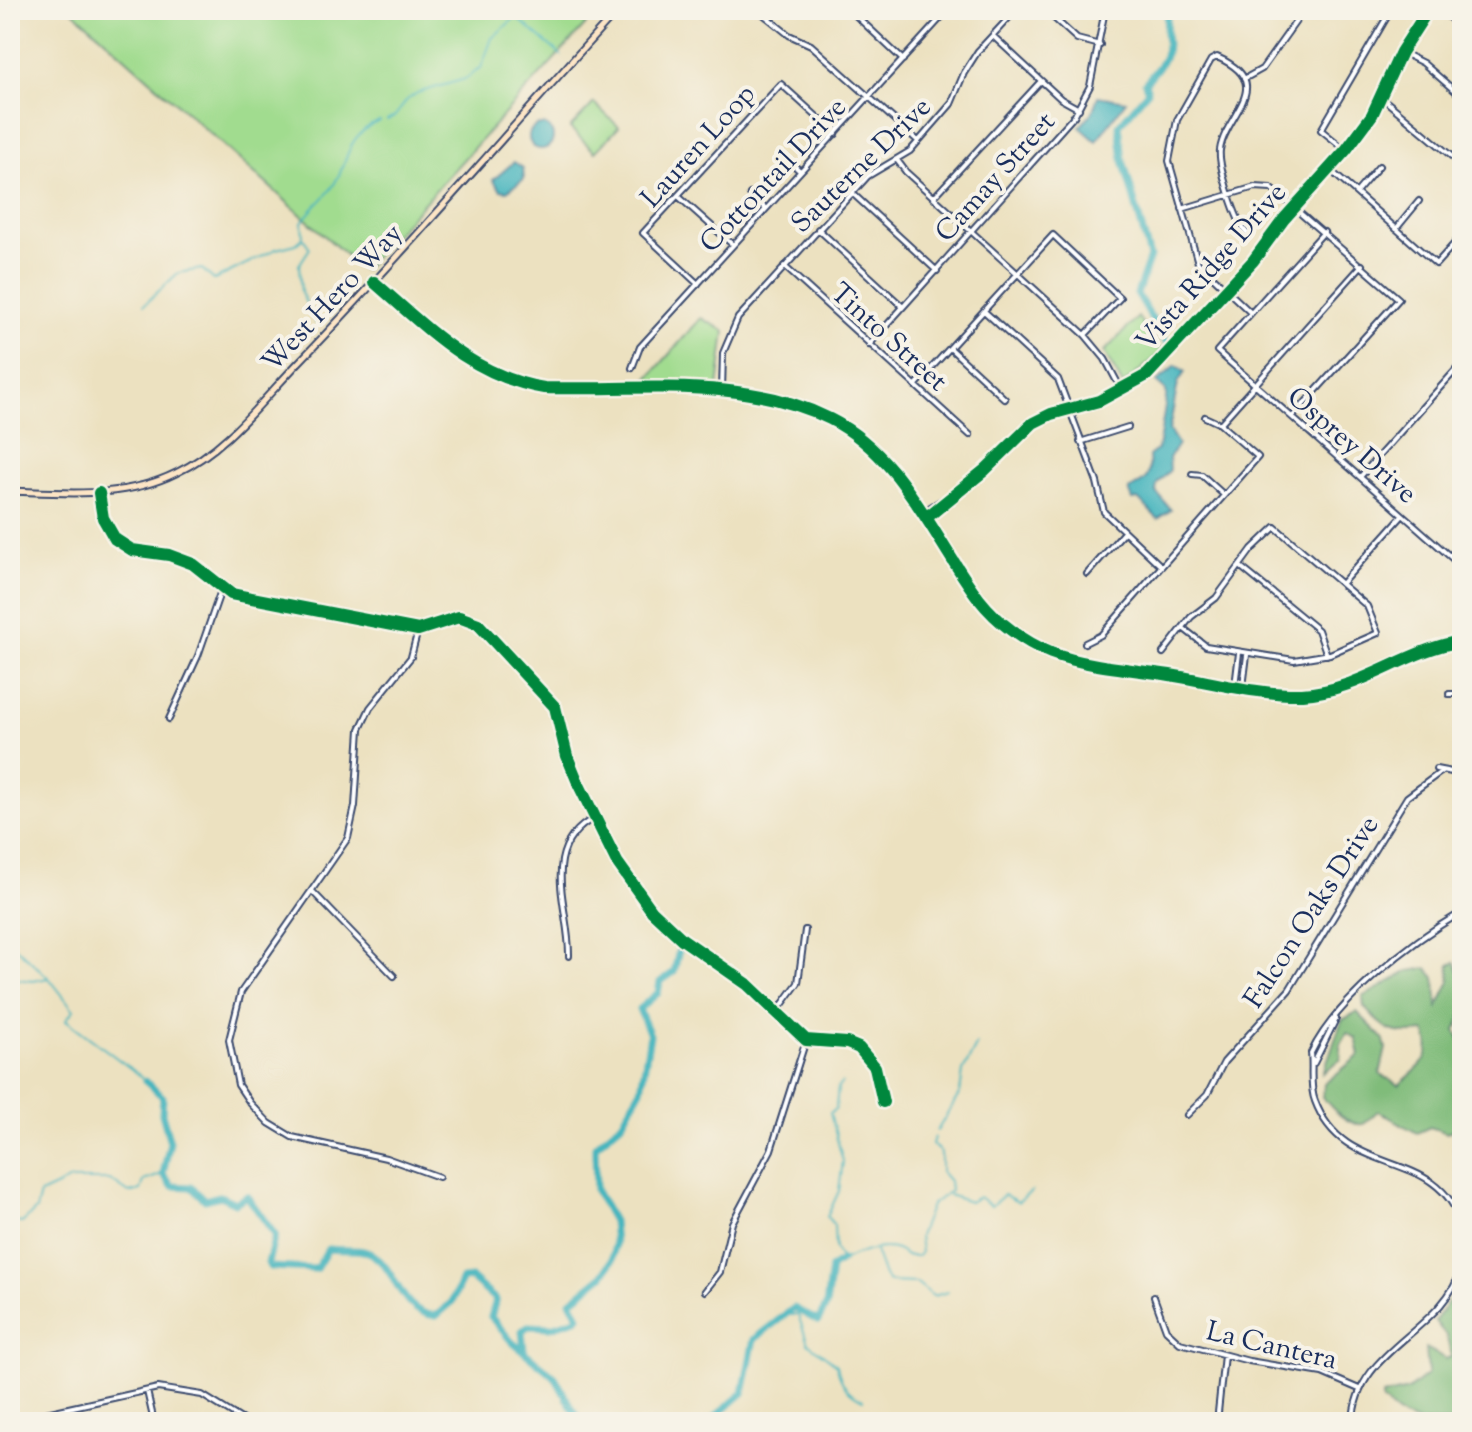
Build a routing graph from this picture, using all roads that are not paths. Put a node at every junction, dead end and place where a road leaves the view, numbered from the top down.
1 (618, 10) edge
2 (758, 10) edge
3 (850, 10) edge
4 (926, 10) edge
5 (948, 10) edge
6 (1016, 10) edge
7 (1045, 10) edge
8 (1105, 10) edge
9 (1304, 10) edge
10 (1391, 10) edge
11 (1428, 10) edge
12 (1441, 10) edge
13 (938, 21) junction
14 (1462, 29) edge
15 (993, 36) junction
16 (1100, 45) junction
17 (1401, 52) junction
18 (903, 60) junction
19 (1244, 79) junction
20 (1041, 81) junction
21 (869, 97) junction
22 (1381, 97) junction
23 (1462, 97) edge
24 (1079, 109) junction
25 (836, 134) junction
26 (918, 141) junction
27 (1346, 150) junction
28 (784, 156) dead end
29 (897, 160) junction
30 (1462, 165) edge
31 (1379, 166) dead end
32 (1329, 169) junction
33 (801, 171) junction
34 (851, 192) junction
35 (1356, 193) junction
36 (750, 194) dead end
37 (1231, 195) junction
38 (678, 196) junction
39 (934, 198) junction
40 (1419, 201) dead end
41 (1295, 207) junction
42 (766, 209) junction
43 (1182, 209) junction
44 (818, 229) junction
45 (1396, 229) junction
46 (972, 232) junction
47 (1324, 232) junction
48 (1247, 233) dead end
49 (1462, 235) edge
50 (733, 245) junction
51 (1362, 265) junction
52 (784, 266) junction
53 (937, 271) junction
54 (1018, 273) junction
55 (374, 282) junction
56 (698, 284) junction
57 (1225, 291) junction
58 (903, 307) junction
59 (984, 311) junction
60 (1251, 313) junction
61 (1085, 335) junction
62 (869, 345) junction
63 (950, 348) junction
64 (1462, 363) edge
65 (632, 368) dead end
66 (1255, 384) junction
67 (915, 386) junction
68 (722, 391) junction
69 (1122, 391) junction
70 (1005, 399) dead end
71 (1069, 408) junction
72 (1205, 417) dead end
73 (1292, 417) junction
74 (1220, 424) junction
75 (1128, 427) dead end
76 (970, 435) dead end
77 (1080, 442) junction
78 (1192, 474) dead end
79 (1360, 477) junction
80 (10, 491) edge
81 (99, 493) junction
82 (1224, 495) junction
83 (924, 515) junction
84 (1403, 515) junction
85 (1124, 532) junction
86 (1462, 543) edge
87 (1450, 556) junction
88 (1161, 566) junction
89 (1241, 567) junction
90 (1462, 567) edge
91 (1087, 574) dead end
92 (1342, 583) junction
93 (221, 590) junction
94 (1183, 628) junction
95 (418, 630) junction
96 (1460, 642) edge
97 (1085, 643) dead end
98 (1163, 653) dead end
99 (1239, 653) junction
100 (1247, 655) junction
101 (1327, 655) junction
102 (1235, 686) junction
103 (1243, 687) junction
104 (1449, 694) dead end
105 (1462, 694) edge
106 (169, 719) dead end
107 (1436, 769) dead end
108 (1442, 771) junction
109 (1462, 774) edge
110 (596, 816) junction
111 (312, 891) junction
112 (1462, 912) edge
113 (805, 930) dead end
114 (569, 956) dead end
115 (394, 976) dead end
116 (776, 1013) junction
117 (806, 1040) junction
118 (883, 1102) dead end
119 (1187, 1115) dead end
120 (439, 1177) dead end
121 (1462, 1226) edge
122 (1462, 1267) edge
123 (705, 1291) dead end
124 (1154, 1297) dead end
125 (1224, 1355) junction
126 (1359, 1389) junction
127 (147, 1391) junction
128 (10, 1421) edge
129 (154, 1422) edge
130 (246, 1422) edge
131 (1217, 1422) edge
132 (1353, 1422) edge

1 - 55 street, West Hero Way
2 - 21 street
3 - 18 street
4 - 13 street
5 - 13 street, Cottontail Drive
6 - 15 street, Sauterne Drive
7 - 16 street
8 - 16 street, Camay Street
9 - 19 street
10 - 27 street
11 - 17 street, Vista Ridge Drive
12 - 14 street
13 - 18 street, Cottontail Drive
15 - 20 street
15 - 26 street, Sauterne Drive
16 - 24 street, Camay Street
17 - 22 street, Vista Ridge Drive
17 - 23 street
18 - 21 street, Cottontail Drive
19 - 37 street
19 - 43 street
20 - 24 street
20 - 39 street
21 - 25 street, Cottontail Drive
21 - 26 street
22 - 27 street, Vista Ridge Drive
22 - 30 street
24 - 46 street, Camay Street
25 - 33 street, Cottontail Drive
25 - 38 street, Lauren Loop
26 - 29 street, Sauterne Drive
27 - 32 street, Vista Ridge Drive
28 - 33 street
29 - 34 street, Sauterne Drive
29 - 39 street
31 - 35 street
32 - 35 street
32 - 41 street, Vista Ridge Drive
33 - 42 street, Cottontail Drive
34 - 44 street, Sauterne Drive
34 - 53 street
35 - 45 street
36 - 42 street
37 - 41 street
37 - 43 street
37 - 48 street
38 - 50 street
38 - 56 street, Lauren Loop
39 - 46 street
40 - 45 street
41 - 47 street
41 - 57 street, Vista Ridge Drive
42 - 50 street, Cottontail Drive
43 - 57 street
44 - 52 street, Sauterne Drive
44 - 58 street
45 - 49 street
46 - 53 street, Camay Street
46 - 54 street
47 - 51 street
47 - 60 street
50 - 56 street, Cottontail Drive
51 - 66 street
51 - 73 street
52 - 62 street, Tinto Street
52 - 68 street, Sauterne Drive
53 - 58 street, Camay Street
54 - 59 street
54 - 61 street
54 - 61 street
55 - 68 street
55 - 81 street, West Hero Way
56 - 65 street, Cottontail Drive
57 - 60 street
57 - 69 street, Vista Ridge Drive
58 - 62 street, Camay Street
59 - 63 street
59 - 71 street
60 - 66 street, Osprey Drive
61 - 69 street
62 - 67 street, Tinto Street
63 - 67 street
63 - 70 street
64 - 79 street
66 - 73 street, Osprey Drive
66 - 74 street
67 - 76 street, Tinto Street
68 - 83 street
69 - 71 street, Vista Ridge Drive
71 - 77 street
71 - 83 street, Vista Ridge Drive
72 - 74 street
73 - 79 street, Osprey Drive
74 - 82 street
75 - 77 street
77 - 85 street
78 - 82 street
79 - 84 street, Osprey Drive
80 - 81 street, West Hero Way
81 - 93 street
82 - 88 street
83 - 102 street
84 - 87 street, Osprey Drive
84 - 92 street
85 - 88 street
85 - 91 street
86 - 87 street
87 - 90 street, Osprey Drive
88 - 97 street
89 - 92 street
89 - 94 street
89 - 101 street
92 - 101 street
93 - 95 street
93 - 106 street
94 - 98 street
94 - 99 street
95 - 110 street
95 - 111 street
96 - 103 street
99 - 100 street
99 - 102 street
100 - 101 street
100 - 103 street
102 - 103 street
104 - 105 street
107 - 108 street
108 - 109 street
108 - 119 street, Falcon Oaks Drive
110 - 114 street
110 - 116 street
111 - 115 street
111 - 120 street
112 - 121 street
113 - 116 street
116 - 117 street
117 - 118 street
117 - 123 street
122 - 126 street
124 - 125 street, La Cantera
125 - 126 street, La Cantera
125 - 131 street
126 - 132 street
127 - 128 street
127 - 129 street
127 - 130 street

